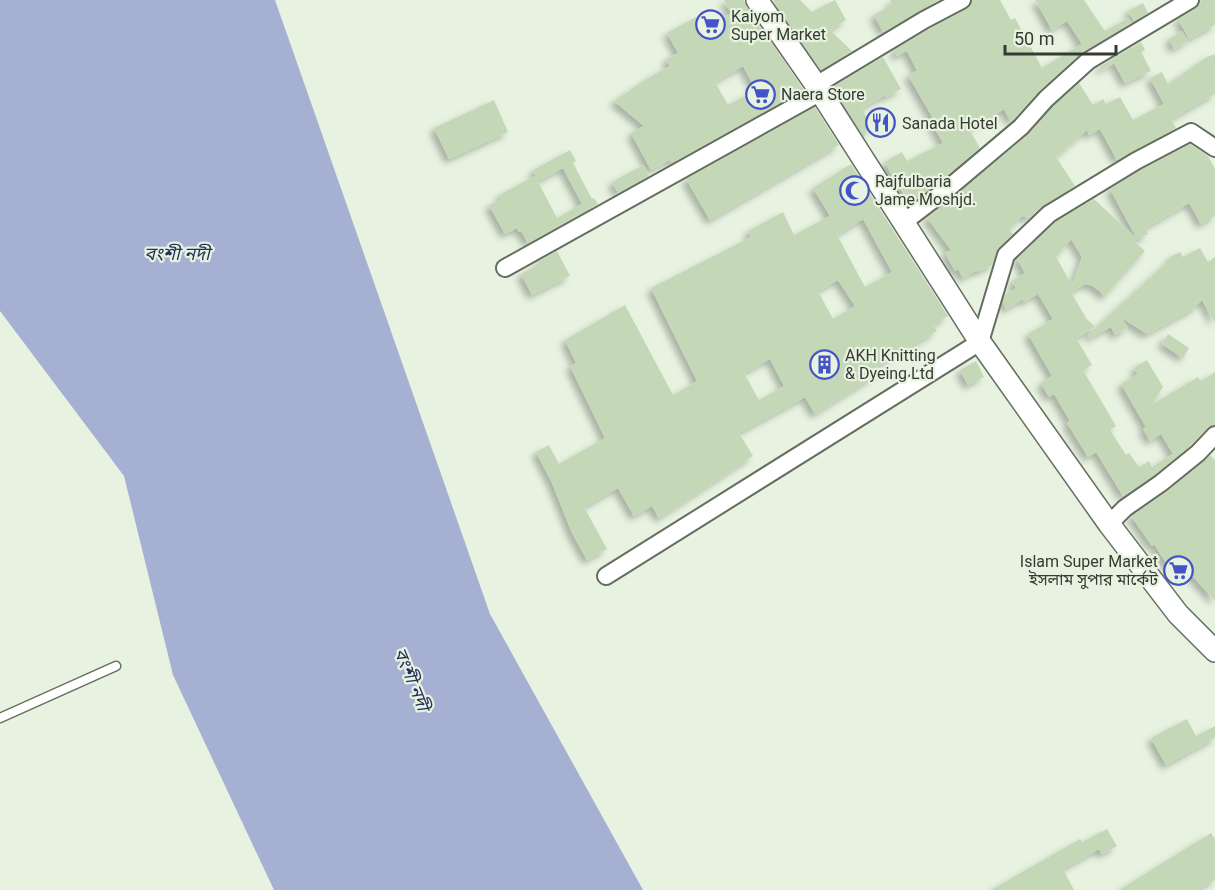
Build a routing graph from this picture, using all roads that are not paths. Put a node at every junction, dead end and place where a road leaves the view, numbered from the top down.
1 (758, 0) edge
2 (962, 0) edge
3 (1190, 0) edge
4 (819, 89) junction
5 (1215, 148) edge
6 (903, 222) junction
7 (505, 268) dead end
8 (980, 342) junction
9 (1215, 435) edge
10 (1109, 524) junction
11 (606, 576) dead end
12 (1215, 651) edge
13 (116, 666) dead end
14 (0, 718) edge

1 - 4 street
2 - 4 street
3 - 6 street
4 - 6 street
4 - 7 street
5 - 8 street
6 - 8 street
8 - 10 street
8 - 11 street
9 - 10 street
10 - 12 street
13 - 14 lane

